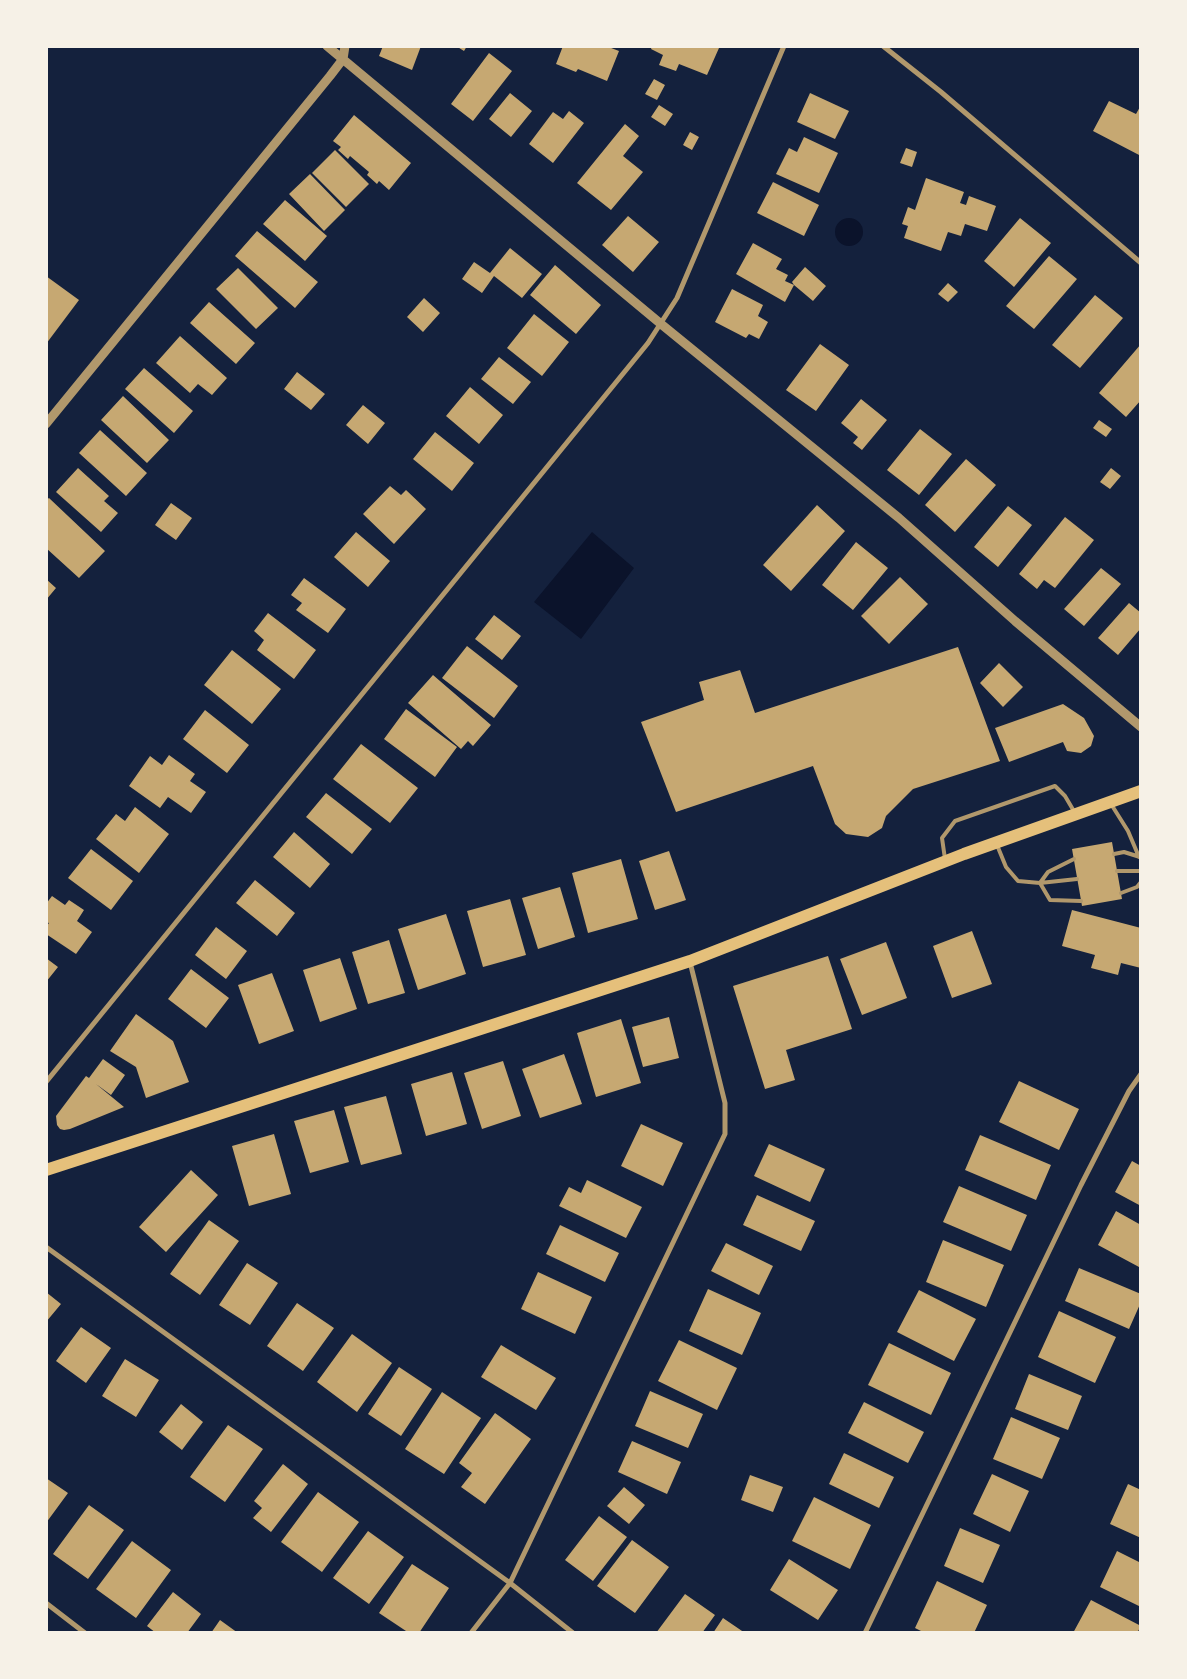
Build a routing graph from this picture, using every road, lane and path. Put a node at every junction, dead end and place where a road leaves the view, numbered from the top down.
1 (327, 46) edge
2 (345, 46) edge
3 (784, 46) edge
4 (883, 46) edge
5 (344, 59) junction
6 (1141, 263) edge
7 (661, 324) junction
8 (46, 424) edge
9 (1141, 727) edge
10 (1141, 791) edge
11 (1110, 802) junction
12 (1076, 814) junction
13 (996, 843) junction
14 (1114, 854) dead end
15 (1140, 858) edge
16 (1074, 859) dead end
17 (946, 861) junction
18 (1117, 871) dead end
19 (1141, 871) edge
20 (1077, 879) dead end
21 (1141, 882) edge
22 (1040, 883) junction
23 (1121, 894) dead end
24 (1081, 901) dead end
25 (690, 961) junction
26 (1141, 1074) edge
27 (46, 1082) edge
28 (46, 1170) edge
29 (46, 1246) edge
30 (510, 1584) junction
31 (46, 1603) edge
32 (85, 1633) edge
33 (471, 1633) edge
34 (573, 1633) edge
35 (864, 1633) edge

1 - 5 street
2 - 5 street
3 - 7 street
4 - 6 street
5 - 7 street
5 - 8 street
7 - 9 street
7 - 27 street
10 - 11 main road
11 - 12 main road
11 - 15 lane
12 - 13 main road
12 - 17 lane
13 - 17 main road
13 - 22 lane
14 - 15 lane
16 - 22 lane
17 - 25 main road
18 - 19 lane
20 - 22 lane
21 - 23 lane
22 - 24 lane
25 - 28 main road
25 - 30 street
26 - 35 street
29 - 30 street
30 - 33 street
30 - 34 street
31 - 32 street

